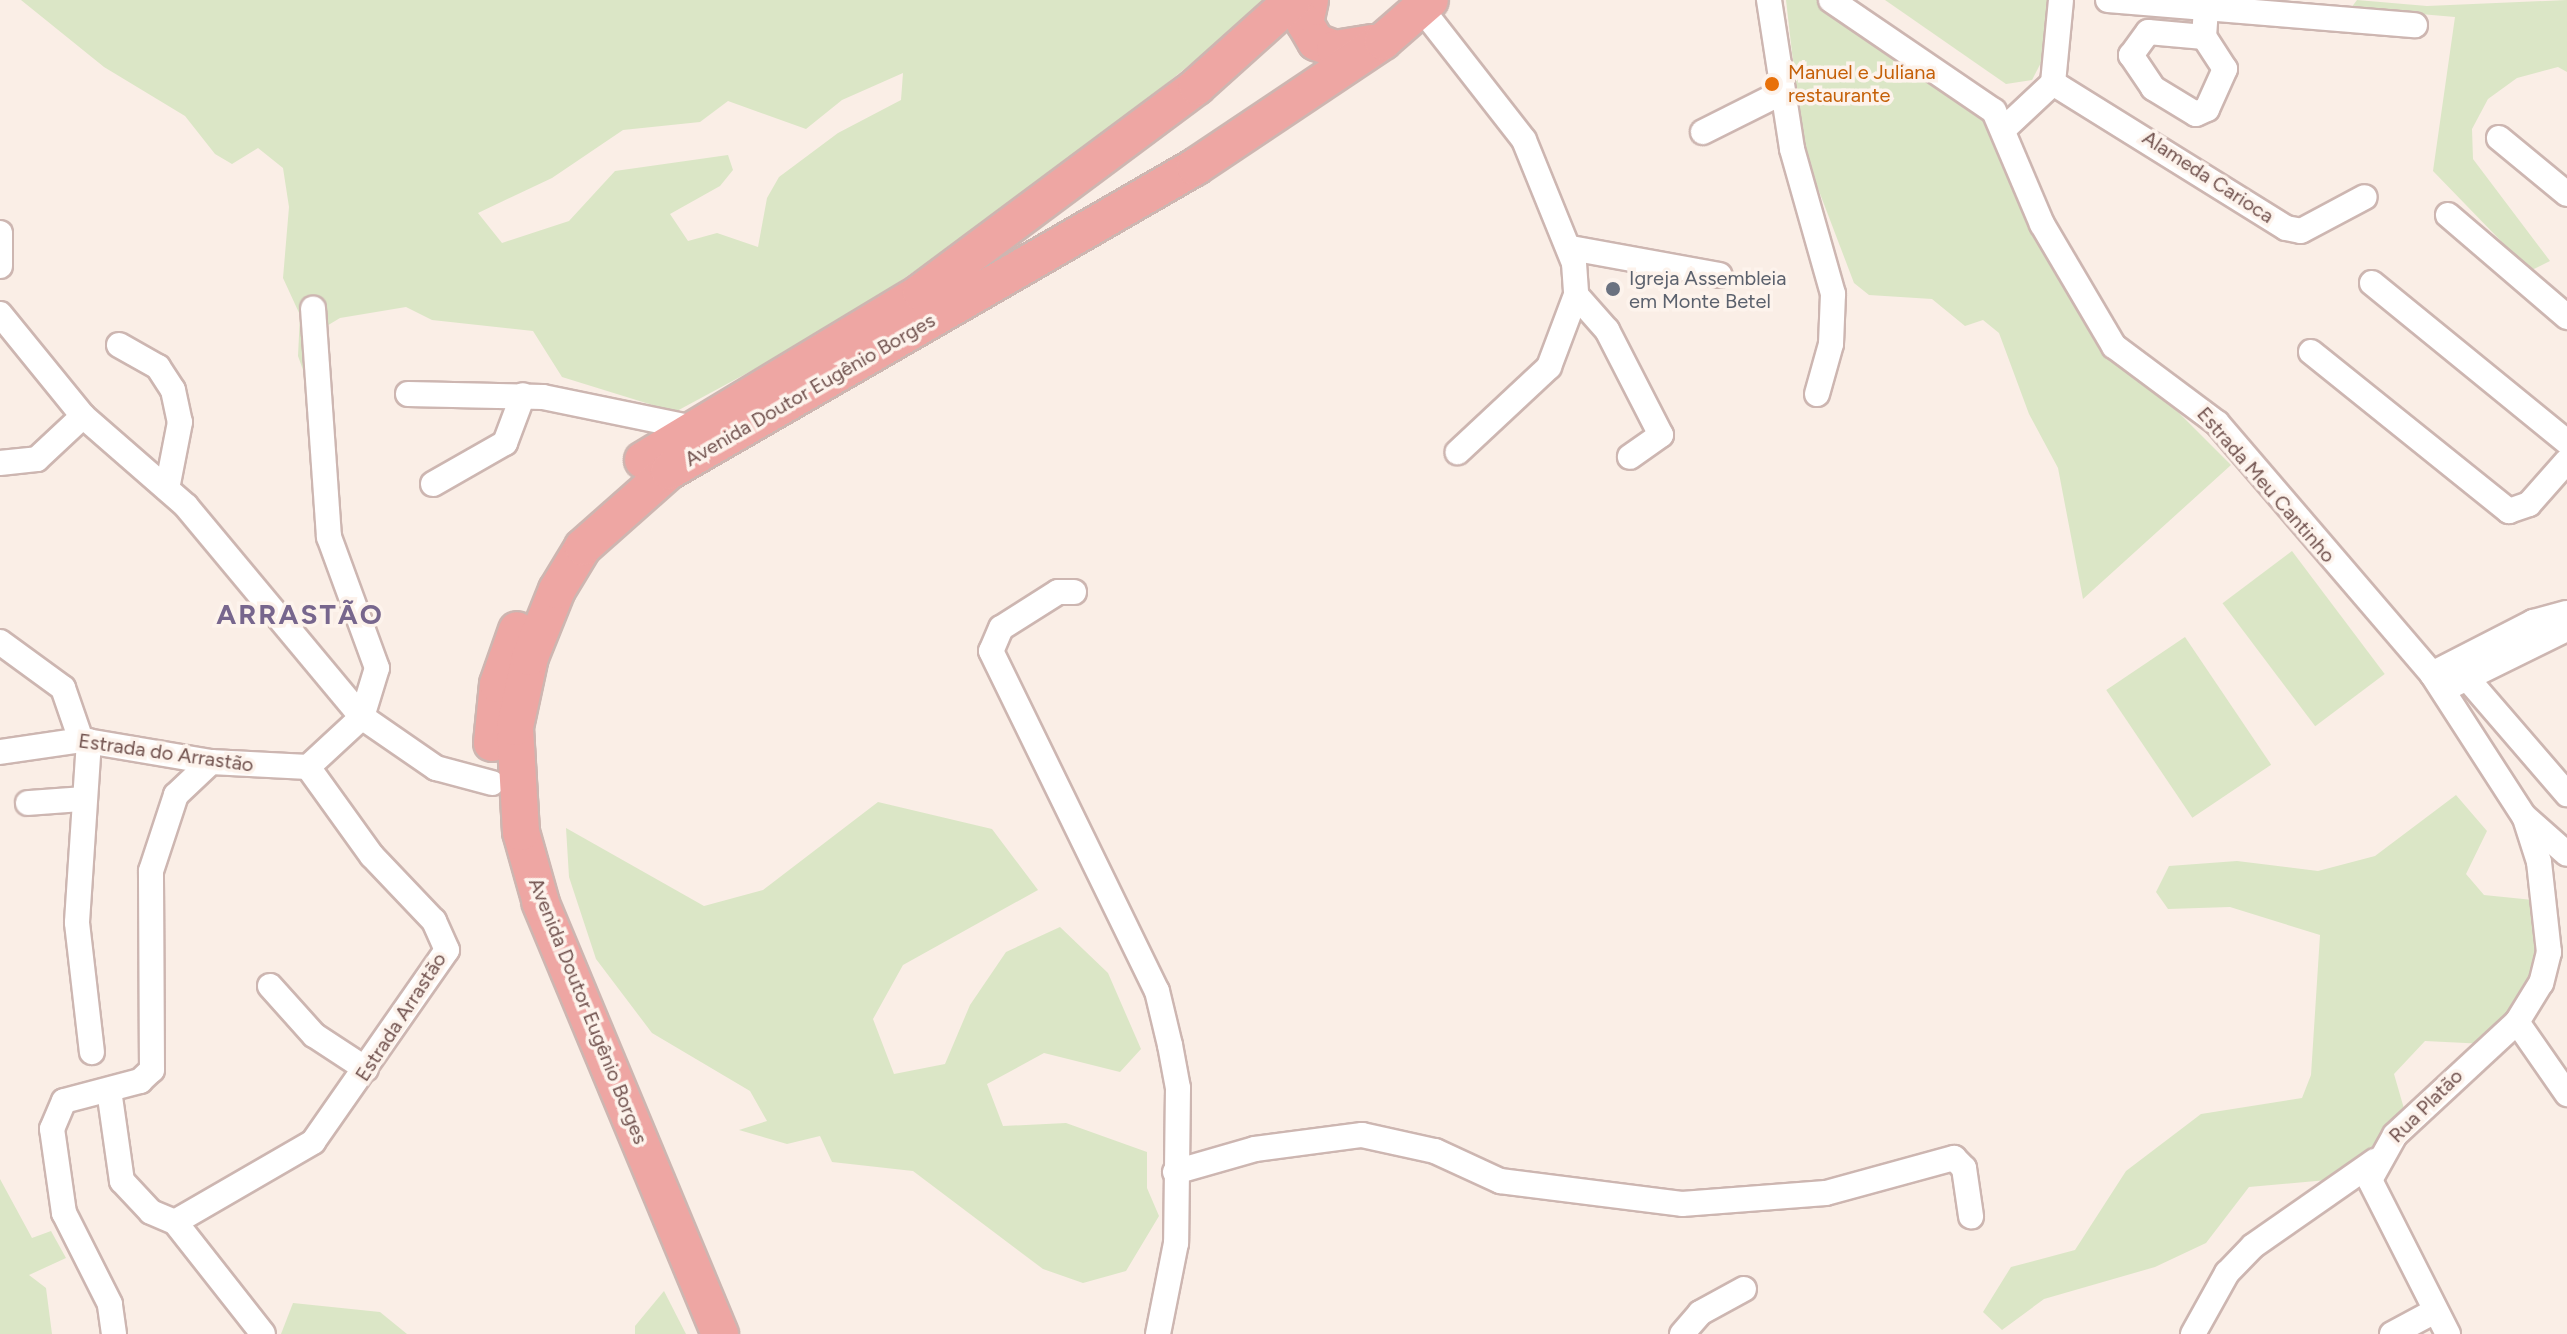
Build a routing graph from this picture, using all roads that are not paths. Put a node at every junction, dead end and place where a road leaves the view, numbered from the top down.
1 (1293, 0) edge
2 (1310, 0) edge
3 (1769, 0) edge
4 (1831, 0) edge
5 (2061, 0) edge
6 (2108, 0) edge
7 (1426, 4) edge
8 (2206, 8) junction
9 (2415, 25) dead end
10 (2204, 37) dead end
11 (1383, 41) junction
12 (2053, 83) junction
13 (1783, 92) junction
14 (2006, 127) junction
15 (1703, 132) dead end
16 (2499, 138) dead end
17 (2567, 194) edge
18 (2365, 197) dead end
19 (2448, 215) dead end
20 (0, 233) edge
21 (1571, 248) junction
22 (0, 266) edge
23 (1720, 275) dead end
24 (2372, 283) dead end
25 (1576, 295) junction
26 (313, 309) dead end
27 (0, 314) edge
28 (2567, 317) edge
29 (119, 345) dead end
30 (2311, 352) dead end
31 (408, 394) dead end
32 (1817, 394) dead end
33 (523, 395) junction
34 (83, 416) junction
35 (689, 427) junction
36 (2567, 442) edge
37 (1458, 452) dead end
38 (1630, 457) dead end
39 (2567, 461) edge
40 (0, 463) edge
41 (433, 484) dead end
42 (167, 489) junction
43 (1074, 592) dead end
44 (2567, 613) edge
45 (2567, 629) edge
46 (0, 642) edge
47 (2466, 677) junction
48 (2438, 682) junction
49 (362, 717) junction
50 (85, 740) junction
51 (0, 752) edge
52 (211, 762) junction
53 (308, 767) junction
54 (492, 783) junction
55 (2567, 794) edge
56 (83, 799) junction
57 (28, 803) dead end
58 (2524, 816) junction
59 (2567, 854) edge
60 (270, 986) dead end
61 (2517, 1022) junction
62 (92, 1052) dead end
63 (366, 1069) junction
64 (109, 1090) junction
65 (2567, 1094) edge
66 (2375, 1161) junction
67 (1175, 1172) junction
68 (1971, 1216) dead end
69 (175, 1222) junction
70 (1744, 1289) dead end
71 (2435, 1311) junction
72 (114, 1334) edge
73 (263, 1334) edge
74 (698, 1334) edge
75 (720, 1334) edge
76 (1158, 1334) edge
77 (1682, 1334) edge
78 (2193, 1334) edge
79 (2392, 1334) edge
80 (2448, 1334) edge

1 - 35 highway, Avenida Doutor Eugênio Borges
2 - 11 highway
3 - 13 street
4 - 14 street, Estrada Meu Cantinho
5 - 12 street
6 - 8 street
7 - 11 highway, Avenida Doutor Eugênio Borges
7 - 21 street
8 - 9 street
8 - 10 street
11 - 75 highway, Avenida Doutor Eugênio Borges
12 - 14 street
12 - 18 street, Alameda Carioca
13 - 15 street
13 - 32 street
14 - 48 street, Estrada Meu Cantinho
16 - 17 street
19 - 28 street
20 - 22 street
21 - 23 street
21 - 25 street
24 - 36 street
25 - 37 street
25 - 38 street
26 - 49 street
27 - 34 street
29 - 42 street
30 - 39 street
31 - 33 street
33 - 35 street
33 - 41 street
34 - 40 street
34 - 42 street
35 - 54 highway, Avenida Doutor Eugênio Borges
42 - 49 street
43 - 67 street
44 - 48 street
45 - 47 street
46 - 50 street
47 - 48 street
47 - 55 street
48 - 58 street, Estrada Meu Cantinho
49 - 53 street
49 - 54 street
50 - 51 street, Estrada do Arrastão
50 - 52 street, Estrada do Arrastão
50 - 56 street
52 - 53 street, Estrada do Arrastão
52 - 64 street
53 - 63 street, Estrada Arrastão
54 - 74 highway, Avenida Doutor Eugênio Borges
56 - 57 street
56 - 62 street
58 - 59 street, Estrada Meu Cantinho
58 - 61 street, Rua Platão
60 - 63 street
61 - 65 street
61 - 66 street, Rua Platão
63 - 69 street, Estrada Arrastão
64 - 69 street
64 - 72 street
66 - 71 street, Rua Platão
66 - 78 street
67 - 68 street
67 - 76 street
69 - 73 street
70 - 77 street
71 - 79 street
71 - 80 street, Rua Platão

